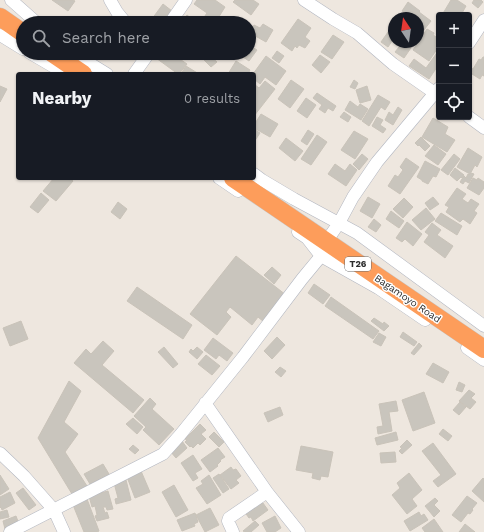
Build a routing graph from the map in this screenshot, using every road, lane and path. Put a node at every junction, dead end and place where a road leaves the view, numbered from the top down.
1 (11, 0) edge
2 (110, 0) edge
3 (186, 0) edge
4 (304, 0) edge
5 (29, 16) edge
6 (120, 16) edge
7 (175, 16) edge
8 (0, 17) edge
9 (484, 20) edge
10 (16, 28) edge
11 (0, 35) edge
12 (472, 38) edge
13 (16, 45) edge
14 (42, 60) edge
15 (62, 60) edge
16 (84, 60) edge
17 (144, 60) edge
18 (63, 72) edge
19 (80, 72) edge
20 (104, 72) edge
21 (135, 72) edge
22 (436, 91) edge
23 (436, 94) edge
24 (472, 119) edge
25 (484, 128) edge
26 (256, 176) edge
27 (222, 180) edge
28 (236, 180) edge
29 (339, 223) junction
30 (324, 249) junction
31 (484, 326) edge
32 (484, 349) edge
33 (484, 360) edge
34 (205, 403) junction
35 (0, 453) edge
36 (267, 492) junction
37 (54, 510) junction
38 (10, 532) edge
39 (64, 532) edge
40 (233, 532) edge
41 (299, 532) edge

1 - 5 street
2 - 6 street
3 - 7 street
4 - 22 street
8 - 10 highway
9 - 12 street
11 - 13 street
14 - 18 street
15 - 19 highway
16 - 20 street
17 - 21 street
23 - 29 street
24 - 25 street
26 - 29 street
27 - 30 street
28 - 30 highway, Bagamoyo Road / T26
29 - 30 street
29 - 31 street
30 - 32 highway, Bagamoyo Road / T26
30 - 33 street
30 - 34 street
34 - 36 street
34 - 37 street
35 - 37 street
36 - 40 street
36 - 41 street
37 - 38 street
37 - 39 street

